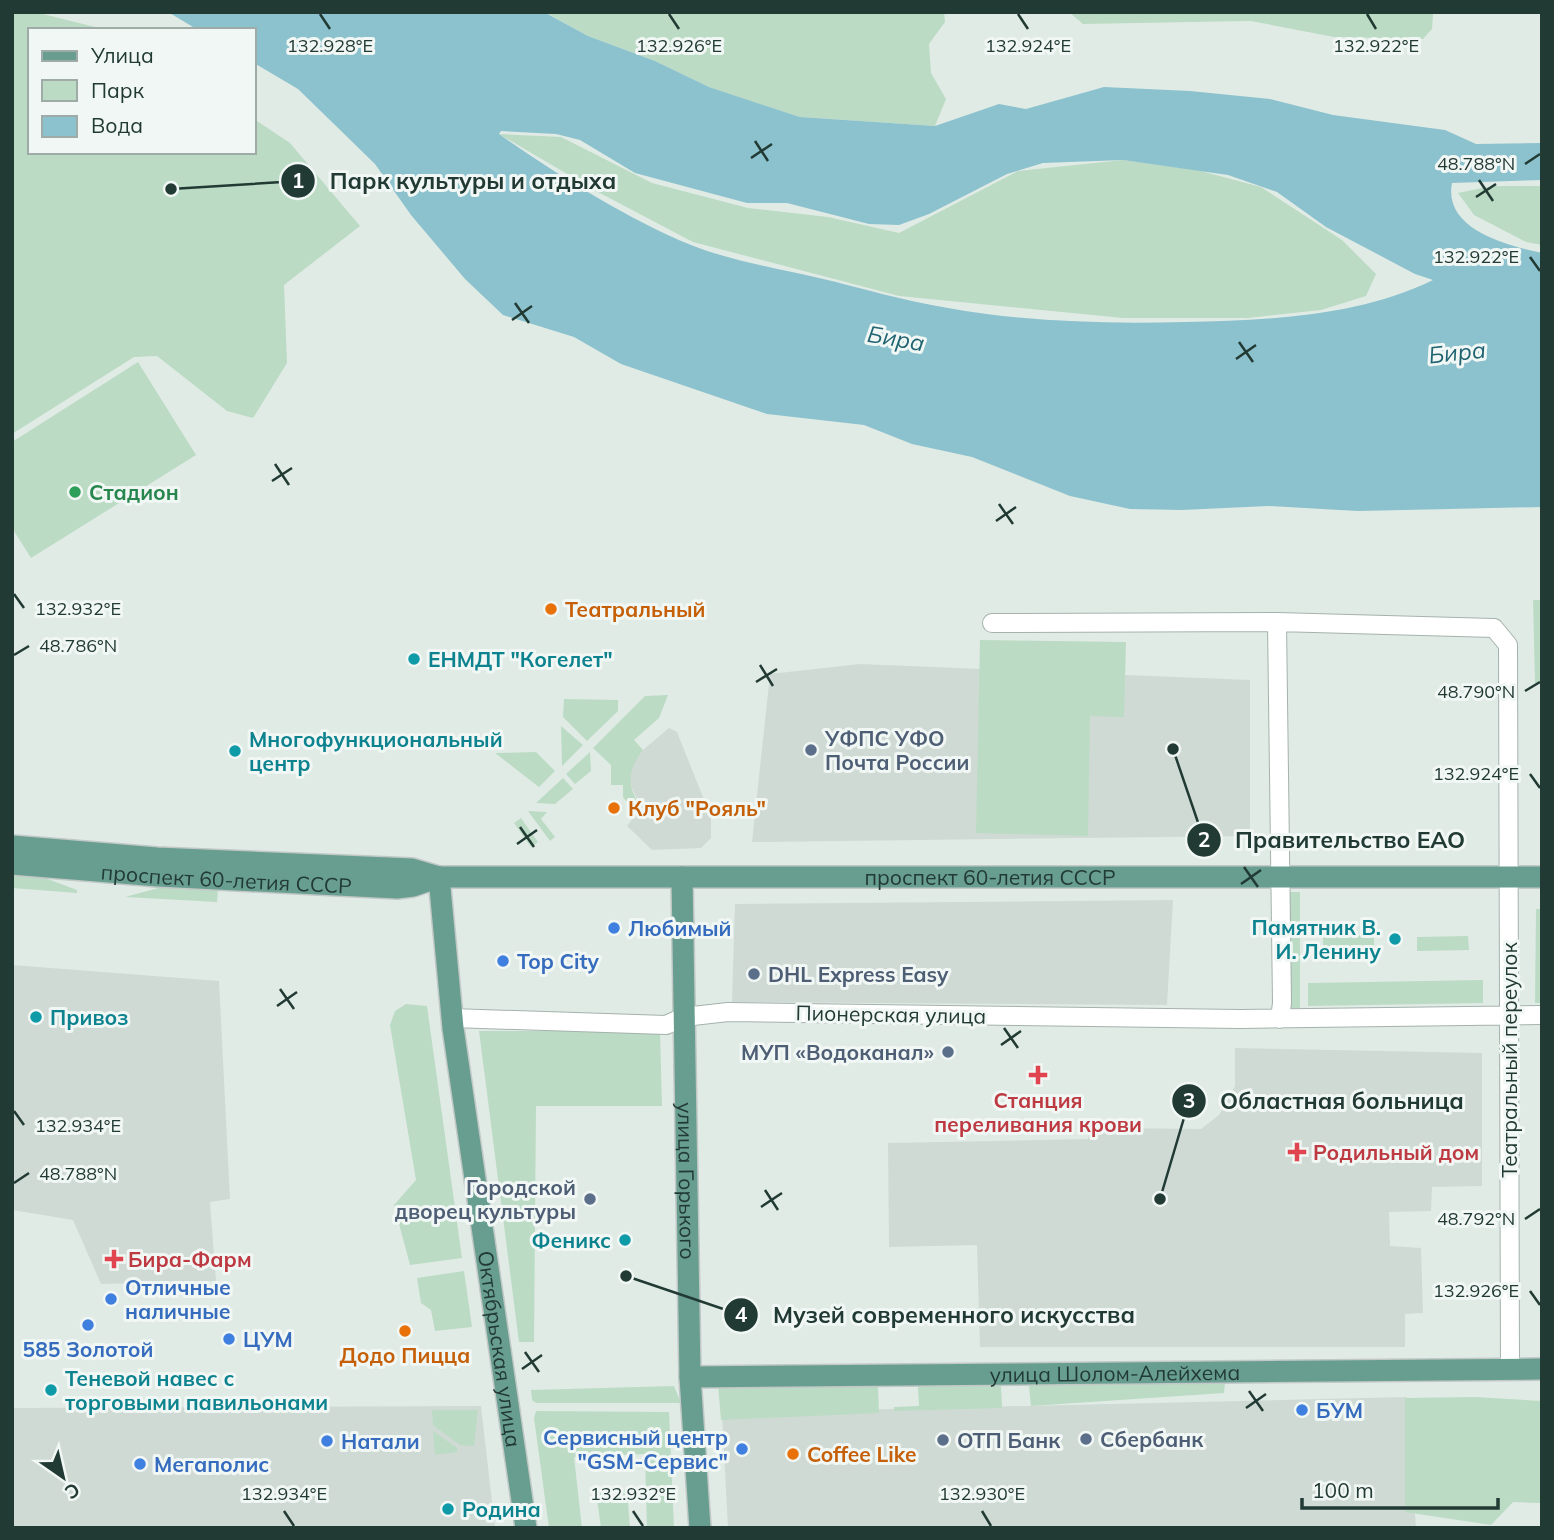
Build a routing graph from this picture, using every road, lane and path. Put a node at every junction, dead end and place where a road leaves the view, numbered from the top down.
1 (1277, 622) junction
2 (992, 623) dead end
3 (12, 846) edge
4 (12, 864) edge
5 (439, 877) junction
6 (682, 877) junction
7 (1510, 877) junction
8 (1542, 877) edge
9 (1280, 878) junction
10 (1542, 1015) edge
11 (1507, 1016) junction
12 (684, 1017) junction
13 (452, 1018) junction
14 (1280, 1019) junction
15 (1510, 1369) junction
16 (1542, 1369) edge
17 (690, 1377) junction
18 (526, 1528) edge
19 (700, 1528) edge

1 - 2 street, Театральный переулок
1 - 7 street, Театральный переулок
1 - 9 street
3 - 5 main road, проспект 60-летия СССР
4 - 5 main road, проспект 60-летия СССР
5 - 6 main road, проспект 60-летия СССР
5 - 13 main road, Октябрьская улица
6 - 9 main road, проспект 60-летия СССР
6 - 12 main road, улица Горького
7 - 8 main road, проспект 60-летия СССР
7 - 9 main road, проспект 60-летия СССР
7 - 11 street, Театральный переулок
9 - 14 street
10 - 11 street, Пионерская улица
11 - 14 street, Пионерская улица
11 - 15 street, Театральный переулок
12 - 13 street, Пионерская улица
12 - 14 street, Пионерская улица
12 - 17 main road, улица Горького
13 - 18 main road, Октябрьская улица
15 - 16 main road, улица Шолом-Алейхема
15 - 17 main road, улица Шолом-Алейхема
17 - 19 main road, улица Горького

